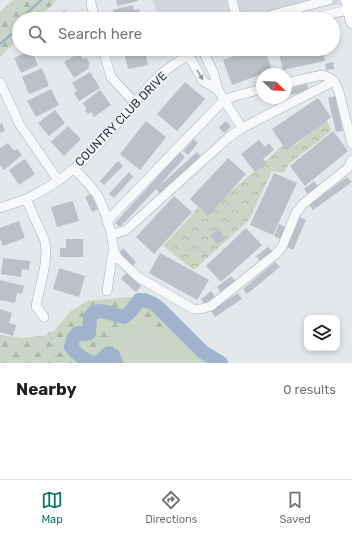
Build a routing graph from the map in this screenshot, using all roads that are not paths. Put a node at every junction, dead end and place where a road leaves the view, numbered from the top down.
1 (232, 0) edge
2 (329, 0) edge
3 (91, 3) dead end
4 (349, 6) edge
5 (93, 12) edge
6 (235, 12) edge
7 (299, 12) edge
8 (331, 12) edge
9 (352, 22) edge
10 (105, 56) edge
11 (186, 56) edge
12 (188, 56) edge
13 (205, 56) edge
14 (0, 82) edge
15 (292, 82) edge
16 (334, 82) junction
17 (218, 90) junction
18 (256, 91) edge
19 (224, 100) junction
20 (135, 103) junction
21 (242, 128) junction
22 (352, 144) edge
23 (352, 160) edge
24 (74, 168) junction
25 (58, 180) junction
26 (26, 198) junction
27 (0, 208) edge
28 (107, 221) junction
29 (111, 235) junction
30 (114, 252) junction
31 (107, 291) dead end
32 (44, 317) dead end

1 - 6 street
2 - 7 street
3 - 5 street
4 - 8 street
4 - 9 main road
10 - 20 street
11 - 20 street, COUNTRY CLUB DRIVE
12 -> 17 street
13 - 17 street
14 - 25 street
15 - 16 street
16 - 21 street
16 - 22 street
17 - 19 street
18 - 19 street
19 - 21 street
19 - 28 street
20 - 24 street, COUNTRY CLUB DRIVE
21 - 29 street
23 - 30 street
24 - 25 street, COUNTRY CLUB DRIVE
24 - 28 street
25 - 26 street, COUNTRY CLUB DRIVE
26 - 27 street, COUNTRY CLUB DRIVE
26 - 32 street
28 - 29 street
29 - 30 street
30 - 31 street

